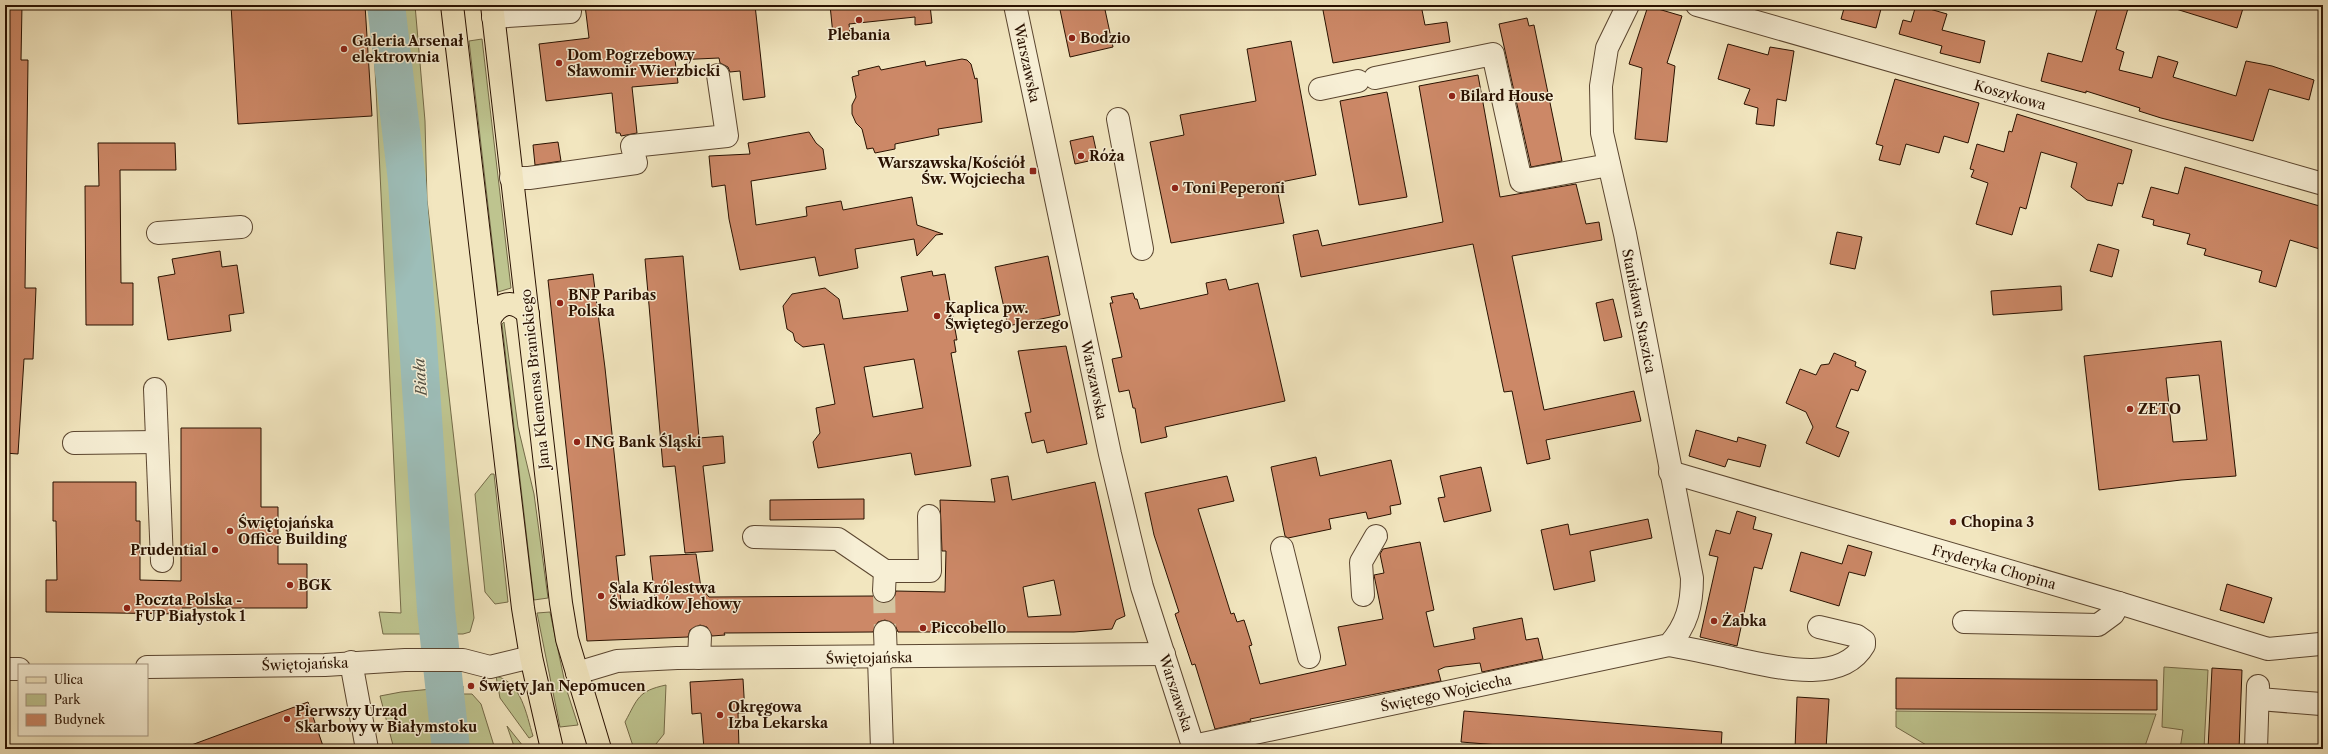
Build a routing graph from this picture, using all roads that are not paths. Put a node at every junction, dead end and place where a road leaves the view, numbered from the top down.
1 (452, 5) edge
2 (569, 5) edge
3 (1015, 5) edge
4 (1628, 5) edge
5 (1697, 5) edge
6 (492, 11) edge
7 (718, 75) dead end
8 (1320, 89) dead end
9 (1118, 119) dead end
10 (1609, 165) junction
11 (511, 178) junction
12 (2323, 184) edge
13 (241, 227) dead end
14 (158, 233) dead end
15 (1142, 249) dead end
16 (528, 314) junction
17 (489, 320) junction
18 (155, 389) dead end
19 (157, 442) junction
20 (74, 443) dead end
21 (1670, 472) junction
22 (929, 516) dead end
23 (1376, 536) dead end
24 (754, 537) dead end
25 (1282, 548) dead end
26 (162, 561) dead end
27 (1363, 595) dead end
28 (2119, 603) junction
29 (1964, 622) dead end
30 (1819, 627) dead end
31 (885, 632) tunnel mouth
32 (2322, 642) edge
33 (1669, 645) junction
34 (1164, 654) junction
35 (531, 657) junction
36 (1309, 657) dead end
37 (882, 658) junction
38 (350, 662) junction
39 (148, 667) edge
40 (5, 669) edge
41 (18, 669) edge
42 (577, 673) junction
43 (2321, 704) dead end
44 (1193, 748) edge
45 (367, 749) edge
46 (552, 749) edge
47 (600, 749) edge
48 (882, 749) edge
49 (2256, 749) edge

1 - 17 main road
2 - 6 street
3 - 34 street, Warszawska
4 - 10 street, Stanisława Staszica
5 - 12 street, Koszykowa
6 - 11 main road, Jana Klemensa Branickiego
7 - 11 street
8 - 10 street
9 - 15 street
10 - 21 street, Stanisława Staszica
11 - 16 main road, Jana Klemensa Branickiego
13 - 14 street
16 - 17 main road
16 - 42 main road, Jana Klemensa Branickiego
17 - 35 main road
18 - 19 street
19 - 20 street
19 - 26 street
21 - 28 street, Fryderyka Chopina
21 - 33 street, Stanisława Staszica
22 - 24 street
23 - 27 street
25 - 36 street
28 - 29 street
28 - 32 street, Fryderyka Chopina
30 - 33 street
31 - 37 street
33 - 44 street, Świętego Wojciecha
34 - 37 street, Świętojańska
34 - 44 street, Warszawska
35 - 38 street, Świętojańska
35 - 46 main road
37 - 42 street, Świętojańska
37 - 48 street
38 - 39 street, Świętojańska
38 - 45 street
40 - 41 street
42 - 47 main road, Jana Klemensa Branickiego
43 - 49 street

